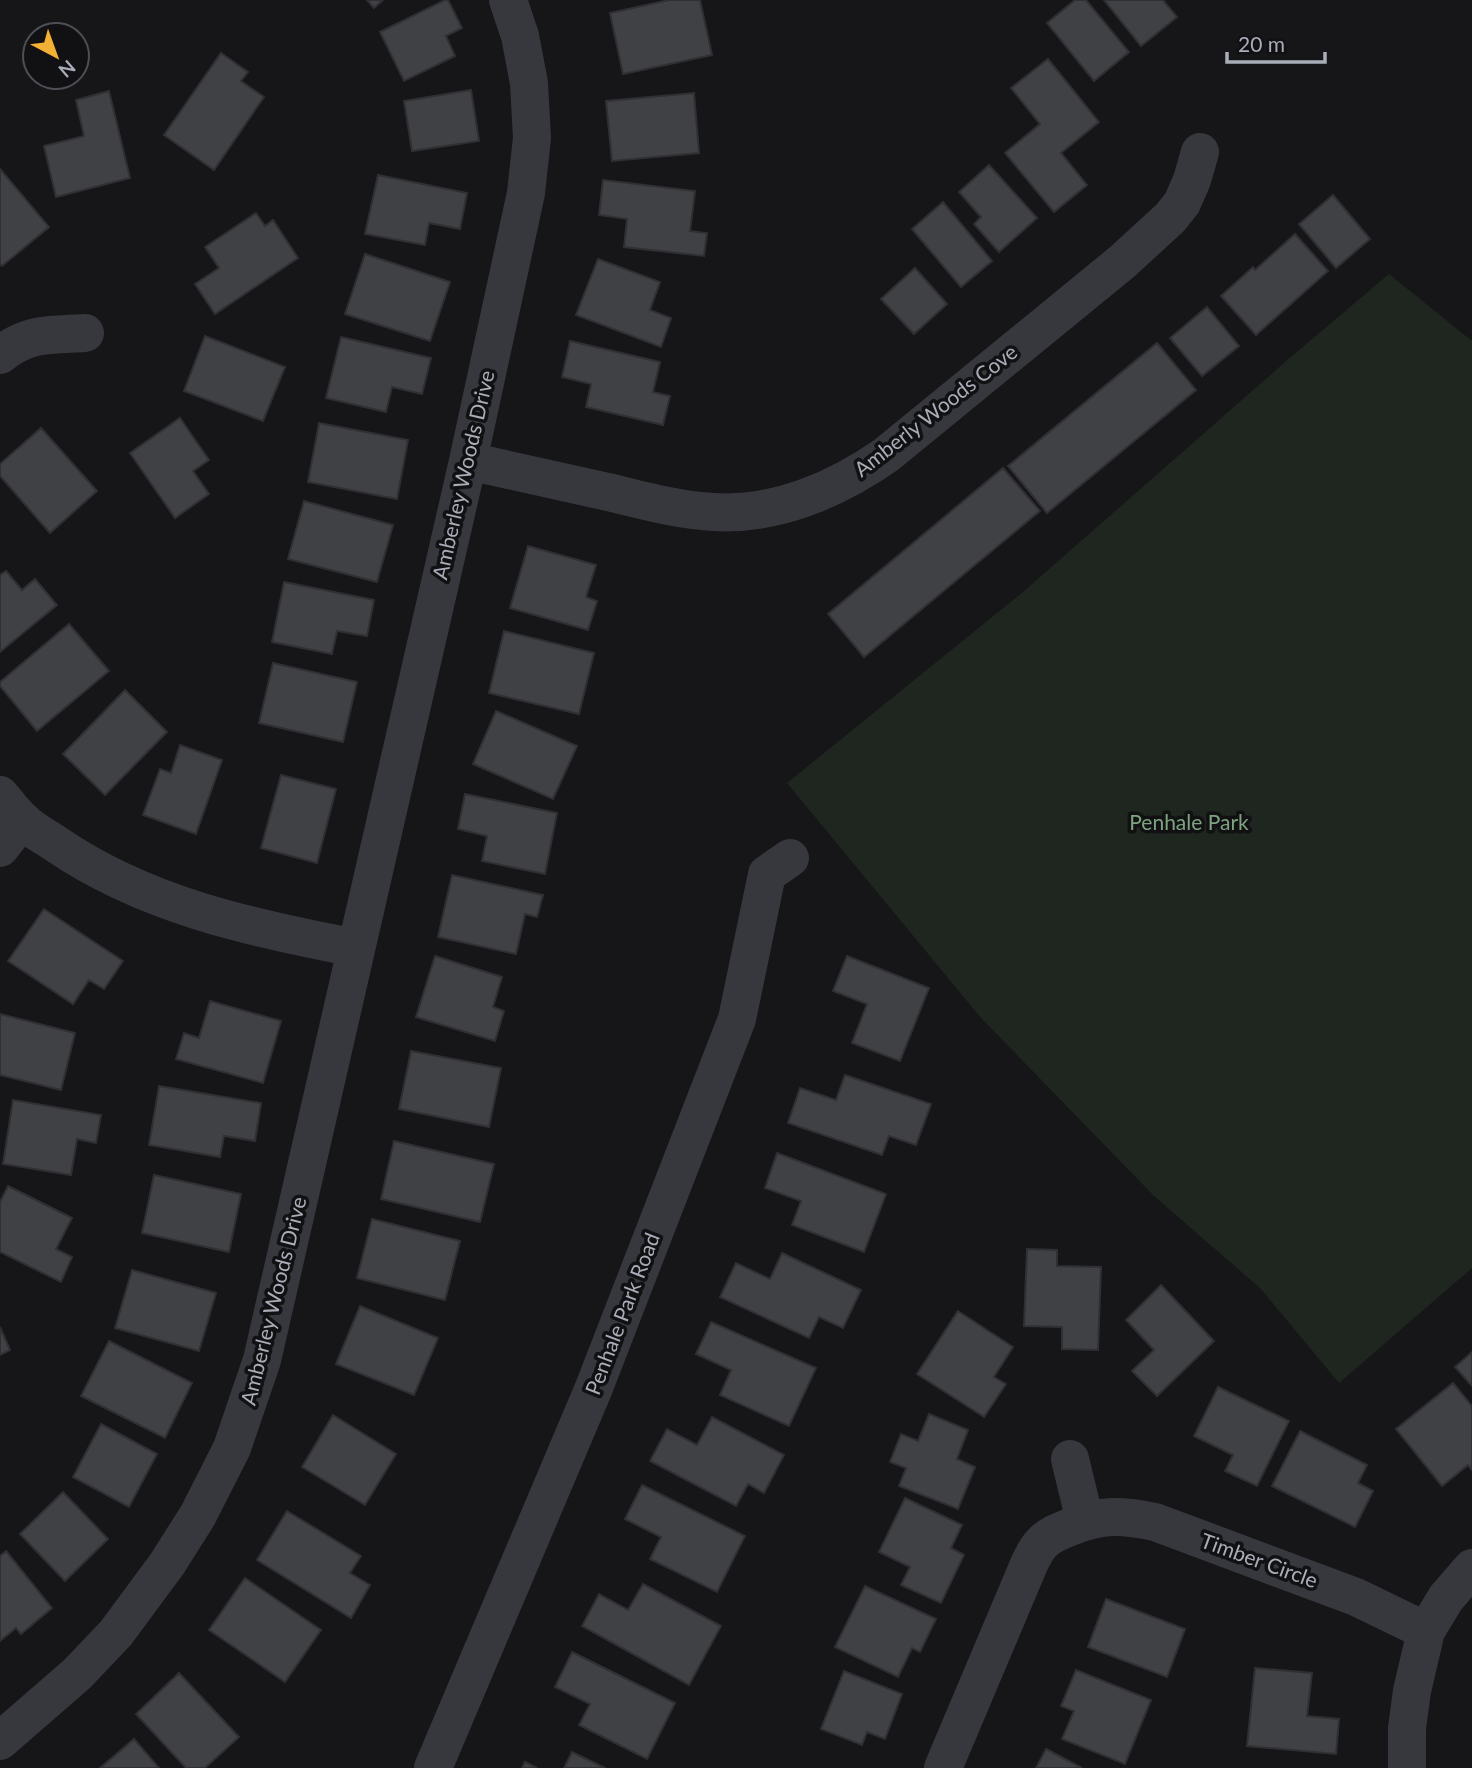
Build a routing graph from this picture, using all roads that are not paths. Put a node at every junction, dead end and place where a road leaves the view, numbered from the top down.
1 (508, 0) edge
2 (1199, 152) dead end
3 (85, 333) dead end
4 (0, 355) edge
5 (468, 461) junction
6 (7, 821) edge
7 (790, 858) dead end
8 (356, 948) junction
9 (1070, 1459) dead end
10 (1085, 1521) junction
11 (1472, 1569) edge
12 (1426, 1631) junction
13 (0, 1741) edge
14 (433, 1768) edge
15 (943, 1768) edge
16 (1407, 1768) edge

1 - 5 street, Amberley Woods Drive
2 - 5 street, Amberly Woods Cove
3 - 4 street
5 - 8 street, Amberley Woods Drive
6 - 8 street
7 - 14 street, Penhale Park Road
8 - 13 street, Amberley Woods Drive
9 - 10 street
10 - 12 street, Timber Circle
10 - 15 street, Timber Circle
11 - 12 street
12 - 16 street

